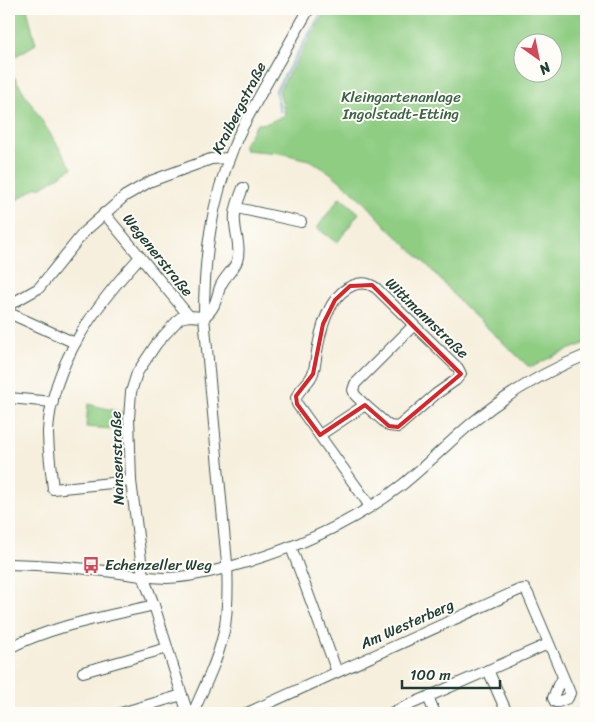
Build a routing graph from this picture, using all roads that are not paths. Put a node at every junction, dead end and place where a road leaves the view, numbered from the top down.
1 (309, 9) edge
2 (229, 158) junction
3 (243, 188) dead end
4 (237, 208) junction
5 (104, 213) junction
6 (301, 222) dead end
7 (140, 257) junction
8 (9, 305) edge
9 (9, 313) edge
10 (188, 316) junction
11 (204, 317) junction
12 (413, 326) junction
13 (76, 343) junction
14 (586, 355) edge
15 (9, 398) edge
16 (52, 402) junction
17 (365, 405) junction
18 (320, 435) junction
19 (130, 481) junction
20 (370, 506) junction
21 (291, 547) junction
22 (9, 564) edge
23 (227, 568) junction
24 (143, 576) junction
25 (154, 605) junction
26 (548, 644) junction
27 (9, 648) edge
28 (167, 648) junction
29 (488, 670) junction
30 (83, 672) dead end
31 (337, 672) junction
32 (563, 678) dead end
33 (182, 695) junction
34 (428, 697) junction
35 (505, 709) edge
36 (122, 713) edge
37 (192, 713) edge
38 (247, 713) edge
39 (391, 713) edge
40 (436, 713) edge
41 (496, 713) edge

1 - 2 street, Kraibergstraße
2 - 5 street
2 - 11 street, Kraibergstraße
3 - 4 street
4 - 6 street
4 - 11 street
5 - 7 street, Wegenerstraße
5 - 8 street
7 - 10 street, Wegenerstraße
7 - 13 street
9 - 13 street
10 - 11 street
10 - 19 street, Nansenstraße
11 - 23 street, Kraibergstraße
12 - 17 street
12 - 17 street, Wittmannstraße
12 - 18 street, Wittmannstraße
13 - 16 street
14 - 20 street
15 - 16 street
16 - 19 street
17 - 18 street
18 - 20 street
19 - 24 street, Nansenstraße
20 - 21 street
21 - 23 street
21 - 31 street
22 - 24 street
23 - 24 street
23 - 37 street, Kraibergstraße
24 - 25 street
25 - 27 street
25 - 28 street
26 - 29 street
26 - 31 street, Am Westerberg
26 - 32 street
28 - 30 street
28 - 33 street
29 - 34 street
29 - 35 street
31 - 38 street, Am Westerberg
33 - 36 street
33 - 37 street
34 - 39 street
34 - 40 street
35 - 41 street

